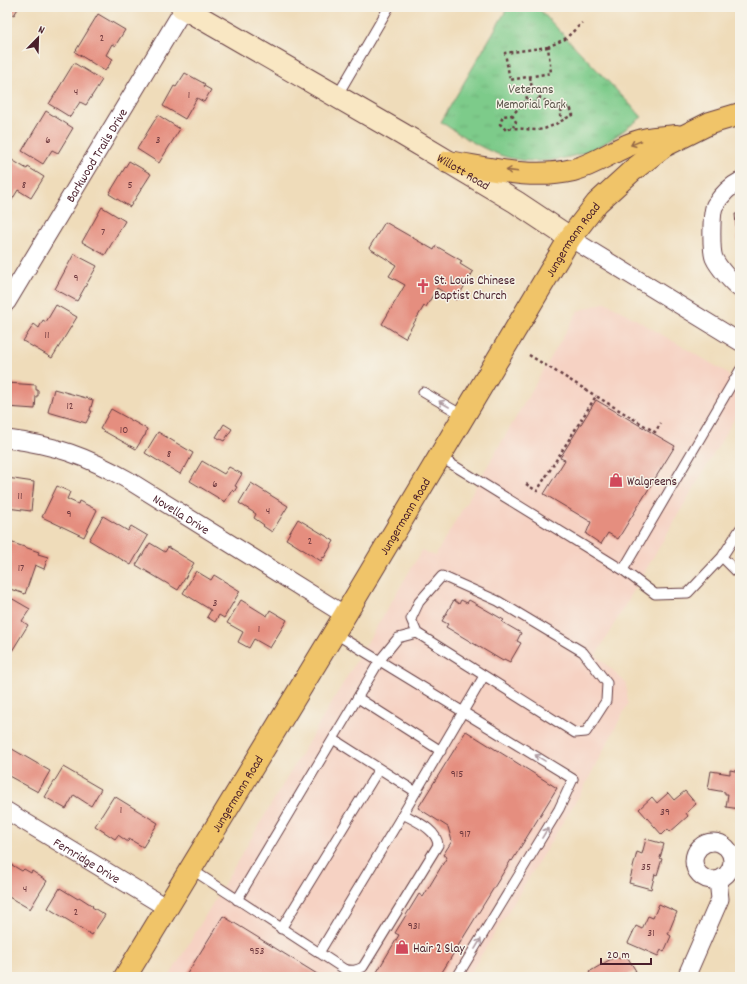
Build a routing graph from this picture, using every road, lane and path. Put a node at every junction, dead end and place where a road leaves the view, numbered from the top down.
1 (389, 7) edge
2 (183, 8) edge
3 (582, 23) dead end
4 (548, 47) junction
5 (530, 77) junction
6 (532, 88) junction
7 (337, 96) junction
8 (540, 98) junction
9 (527, 100) junction
10 (562, 109) junction
11 (740, 114) edge
12 (512, 115) junction
13 (565, 119) junction
14 (513, 127) junction
15 (688, 134) junction
16 (448, 162) junction
17 (740, 182) edge
18 (570, 238) junction
19 (740, 289) edge
20 (7, 302) edge
21 (740, 342) edge
22 (529, 355) dead end
23 (740, 370) edge
24 (423, 392) dead end
25 (596, 396) junction
26 (464, 416) junction
27 (661, 423) dead end
28 (7, 439) edge
29 (440, 457) junction
30 (526, 484) dead end
31 (740, 529) edge
32 (722, 557) junction
33 (623, 570) junction
34 (740, 575) edge
35 (340, 624) junction
36 (417, 633) junction
37 (380, 660) junction
38 (484, 676) junction
39 (358, 698) junction
40 (463, 712) junction
41 (333, 739) junction
42 (440, 751) junction
43 (380, 769) junction
44 (416, 792) junction
45 (7, 811) edge
46 (403, 814) junction
47 (191, 869) junction
48 (718, 880) dead end
49 (238, 900) junction
50 (167, 908) junction
51 (281, 929) junction
52 (319, 953) junction
53 (125, 977) edge
54 (457, 977) edge
55 (686, 977) edge

1 - 7 lane
2 - 7 main road, Willott Road
2 - 20 street, Barkwood Trails Drive
3 - 4 path
4 - 5 path
4 - 5 path
5 - 6 path
6 - 8 path
6 - 9 path
7 - 16 main road, Willott Road
8 - 9 path
8 - 10 path
9 - 12 path
10 - 13 path
10 - 13 path
11 - 15 main road, Jungermann Road
12 - 14 path
12 - 14 path
13 - 14 path
15 -> 16 main road
15 - 18 main road, Jungermann Road
16 - 18 main road, Willott Road
17 - 19 street
18 - 21 street, Willott Road
18 - 26 main road, Jungermann Road
22 - 25 path
23 - 33 lane
26 -> 24 lane
25 - 27 path
25 - 30 path
26 - 29 main road, Jungermann Road
28 - 35 street, Novella Drive
29 - 33 lane
29 - 35 main road, Jungermann Road
31 - 32 lane
32 - 33 lane
32 - 34 lane
35 - 37 lane
35 - 47 main road, Jungermann Road
36 - 37 lane
36 - 38 lane
36 - 38 lane
37 - 39 lane
37 - 40 lane
38 - 40 lane
39 - 41 lane
39 - 42 lane
40 - 42 lane
54 -> 40 lane
41 - 43 lane
41 - 49 lane
42 - 44 lane
43 - 44 lane
43 - 51 lane
44 - 46 lane
45 - 50 street, Fernridge Drive
46 - 52 lane
46 - 52 lane
47 - 49 lane
47 - 50 main road, Jungermann Road
48 - 55 street
49 - 51 lane
50 - 53 main road, Jungermann Road
51 - 52 lane

